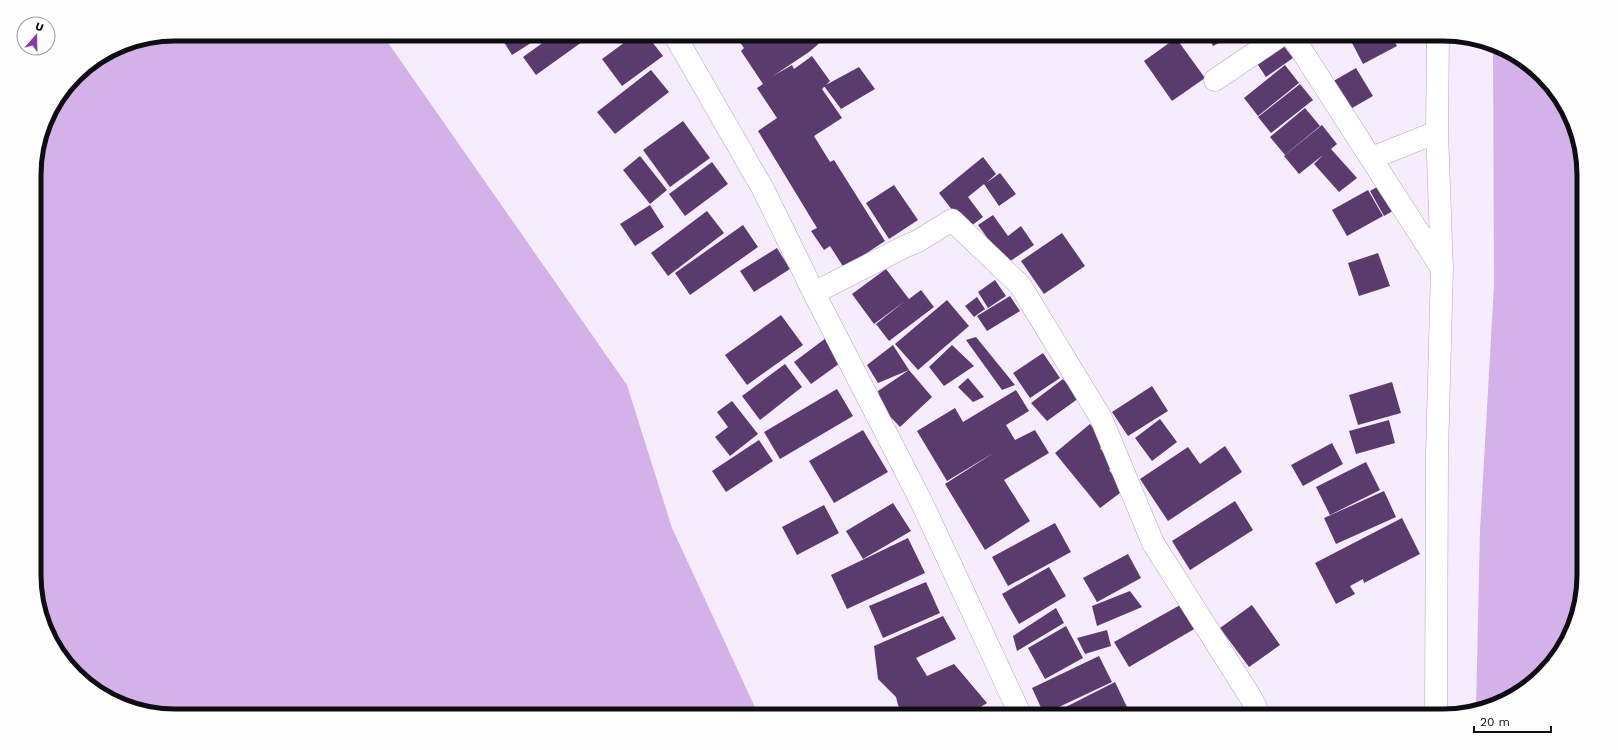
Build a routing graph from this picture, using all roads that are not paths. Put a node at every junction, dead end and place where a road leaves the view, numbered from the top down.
1 (678, 41) edge
2 (1273, 41) edge
3 (1296, 41) edge
4 (1438, 41) edge
5 (1215, 80) dead end
6 (1437, 132) junction
7 (1372, 158) junction
8 (1442, 268) junction
9 (814, 293) junction
10 (1018, 709) edge
11 (1256, 709) edge
12 (1436, 709) edge

1 - 9 street
2 - 5 street
3 - 7 street
4 - 6 street
6 - 7 street
6 - 8 street
7 - 8 street
8 - 12 street
9 - 10 street
9 - 11 street

